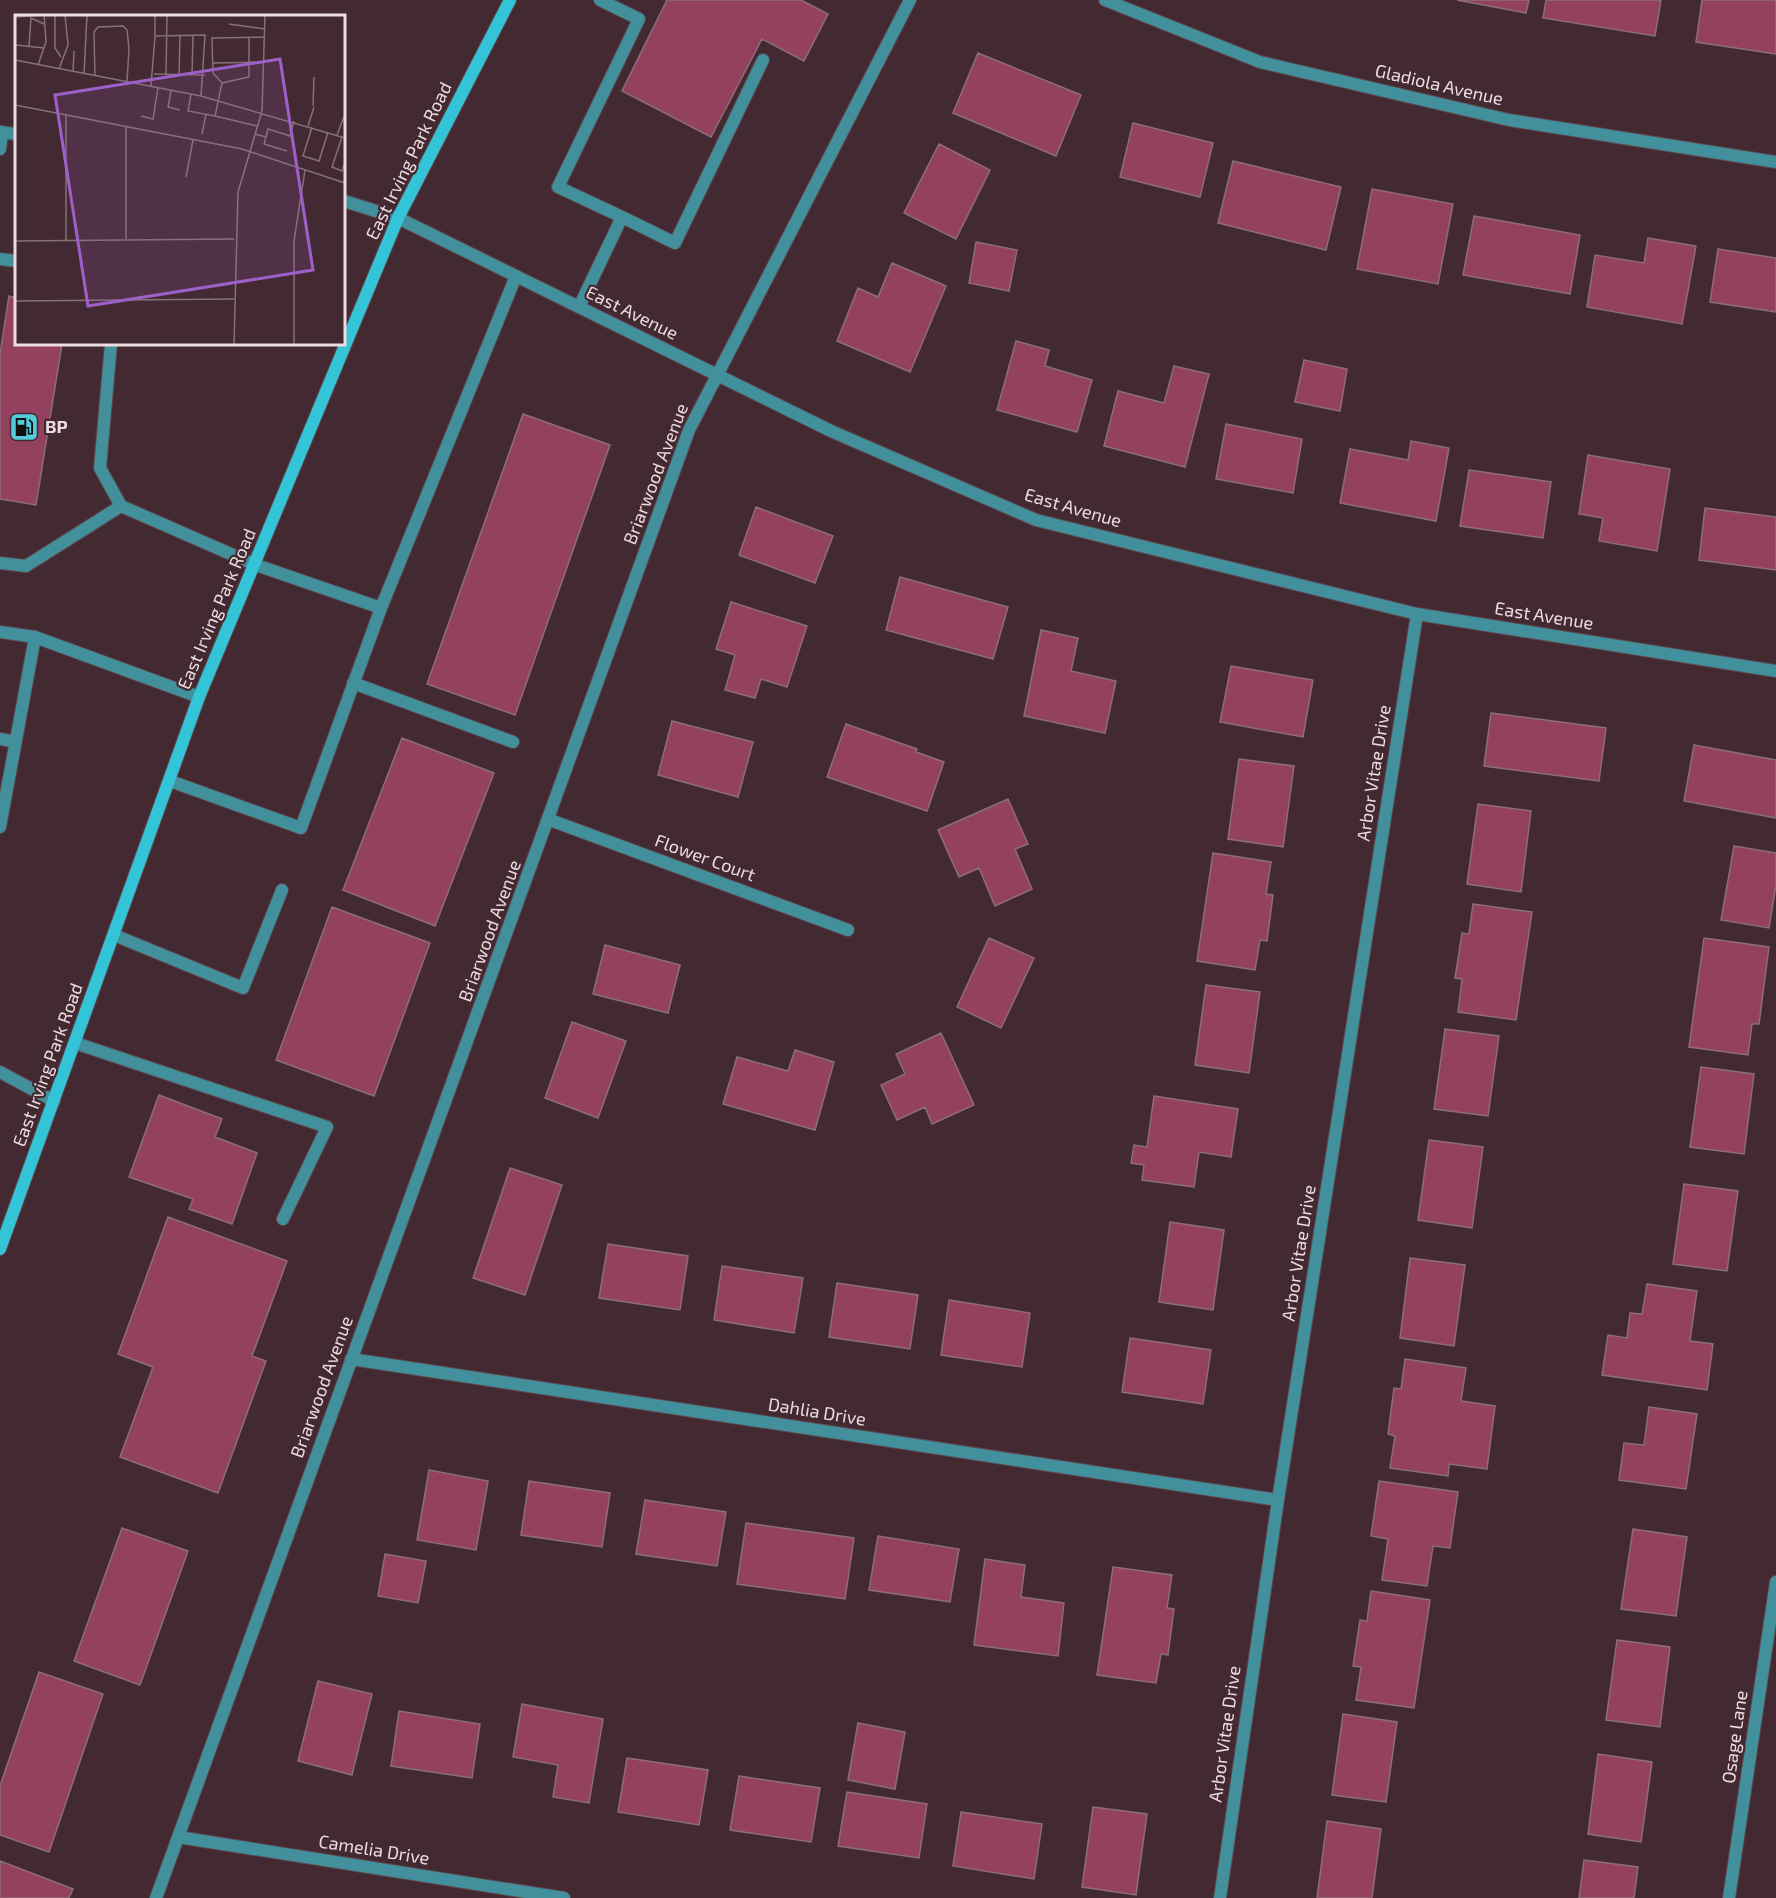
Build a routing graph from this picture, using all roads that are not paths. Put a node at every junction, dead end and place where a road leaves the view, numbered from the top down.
1 (510, 0) edge
2 (600, 0) edge
3 (910, 0) edge
4 (1105, 0) edge
5 (763, 60) dead end
6 (1, 132) edge
7 (0, 149) edge
8 (1776, 162) edge
9 (345, 201) edge
10 (622, 217) junction
11 (398, 218) junction
12 (0, 259) edge
13 (15, 261) edge
14 (516, 276) junction
15 (579, 307) junction
16 (111, 345) edge
17 (716, 375) junction
18 (121, 506) junction
19 (0, 563) edge
20 (256, 565) junction
21 (381, 608) junction
22 (1418, 614) junction
23 (0, 632) edge
24 (35, 637) junction
25 (1776, 671) edge
26 (353, 683) junction
27 (199, 697) junction
28 (0, 739) edge
29 (16, 742) junction
30 (513, 742) dead end
31 (170, 781) junction
32 (550, 820) junction
33 (0, 827) edge
34 (282, 890) dead end
35 (848, 930) dead end
36 (114, 935) junction
37 (75, 1043) junction
38 (0, 1072) edge
39 (54, 1101) junction
40 (283, 1219) dead end
41 (0, 1250) edge
42 (351, 1359) junction
43 (1278, 1500) junction
44 (1776, 1582) edge
45 (178, 1837) junction
46 (156, 1898) edge
47 (564, 1898) edge
48 (1220, 1898) edge
49 (1729, 1898) edge

1 - 11 main road, East Irving Park Road
2 - 10 street
3 - 17 street, Briarwood Avenue
4 - 8 street, Gladiola Avenue
5 - 10 street
6 - 7 street
9 - 11 street, East Avenue
10 - 15 street
11 - 14 street, East Avenue
11 - 20 main road, East Irving Park Road
12 - 13 street
14 - 15 street, East Avenue
14 - 21 street
15 - 17 street, East Avenue
16 - 18 street
17 - 22 street, East Avenue
17 - 32 street, Briarwood Avenue
18 - 19 street
18 - 20 street
20 - 21 street
20 - 27 main road, East Irving Park Road
21 - 26 street
22 - 25 street, East Avenue
22 - 43 street, Arbor Vitae Drive
23 - 24 street
24 - 27 street
24 - 29 street
26 - 30 street
26 - 31 street
27 - 31 main road, East Irving Park Road
28 - 29 street
29 - 33 street
31 - 36 main road, East Irving Park Road
32 - 35 street, Flower Court
32 - 42 street, Briarwood Avenue
34 - 36 street
36 - 37 main road, East Irving Park Road
37 - 39 main road, East Irving Park Road
37 - 40 street
38 - 39 street
39 - 41 main road, East Irving Park Road
42 - 43 street, Dahlia Drive
42 - 45 street, Briarwood Avenue
43 - 48 street, Arbor Vitae Drive
44 - 49 street, Osage Lane
45 - 46 street, Briarwood Avenue
45 - 47 street, Camelia Drive

